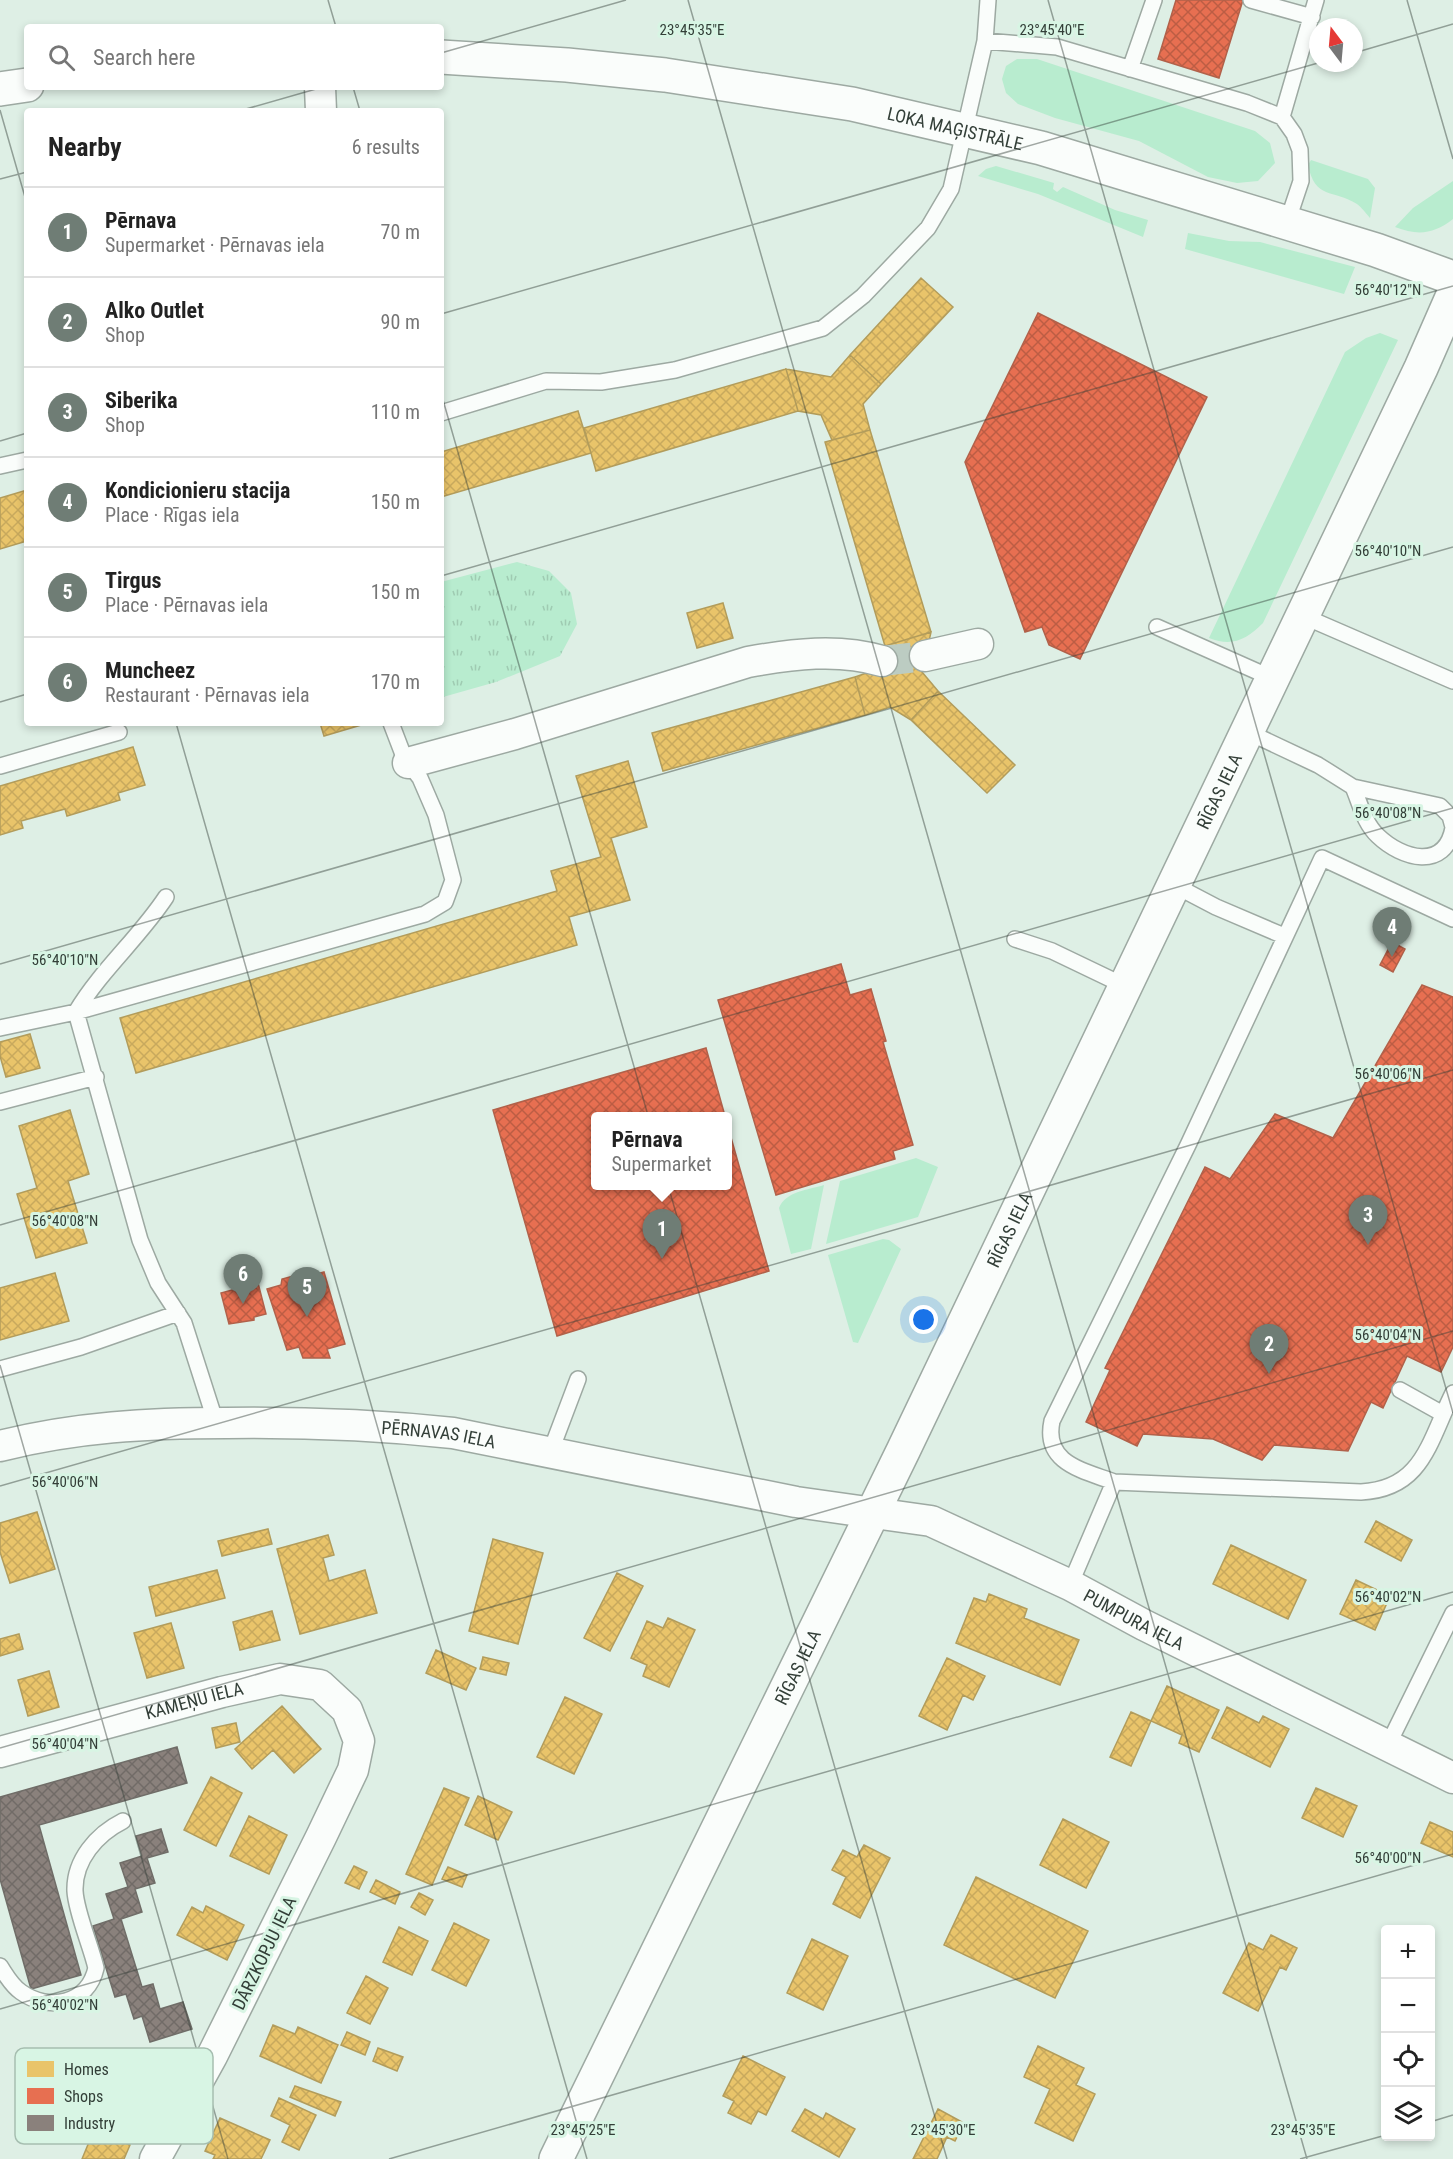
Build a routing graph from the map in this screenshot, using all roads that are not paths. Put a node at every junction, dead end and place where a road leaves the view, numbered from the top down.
1 (988, 0) edge
2 (1154, 0) edge
3 (1251, 0) edge
4 (1316, 0) edge
5 (1312, 17) junction
6 (985, 41) junction
7 (444, 57) edge
8 (1130, 69) junction
9 (24, 86) edge
10 (0, 89) edge
11 (320, 90) edge
12 (321, 108) edge
13 (1282, 117) junction
14 (966, 131) junction
15 (1287, 223) junction
16 (1453, 278) edge
17 (1453, 295) edge
18 (444, 412) edge
19 (24, 461) edge
20 (0, 466) edge
21 (1303, 616) junction
22 (1157, 627) dead end
23 (978, 644) dead end
24 (926, 656) tunnel mouth
25 (882, 660) tunnel mouth
26 (1274, 679) junction
27 (1453, 681) edge
28 (392, 726) edge
29 (119, 732) dead end
30 (1248, 732) junction
31 (408, 763) junction
32 (0, 766) edge
33 (1353, 787) junction
34 (1453, 828) edge
35 (1174, 885) junction
36 (166, 897) dead end
37 (1453, 919) edge
38 (1284, 936) junction
39 (1015, 939) dead end
40 (1125, 986) junction
41 (76, 1012) junction
42 (0, 1028) edge
43 (96, 1077) junction
44 (0, 1102) edge
45 (178, 1314) junction
46 (0, 1369) edge
47 (578, 1379) dead end
48 (1401, 1390) dead end
49 (1453, 1393) edge
50 (1443, 1414) junction
51 (216, 1423) junction
52 (0, 1446) edge
53 (550, 1453) junction
54 (1114, 1482) junction
55 (873, 1512) junction
56 (1070, 1585) junction
57 (1453, 1613) edge
58 (359, 1742) joint
59 (1388, 1747) junction
60 (0, 1752) edge
61 (1453, 1778) edge
62 (123, 1821) dead end
63 (0, 1966) edge
64 (213, 2054) edge
65 (163, 2144) edge
66 (155, 2159) edge
67 (556, 2159) edge

1 - 6 lane
2 - 8 lane
3 - 5 lane
4 - 5 lane
5 - 13 lane
6 - 8 lane
6 - 14 lane
7 - 14 main road, LOKA MAĢISTRĀLE
8 - 13 lane
9 - 10 main road
11 - 12 street
13 - 15 lane
14 - 15 main road, LOKA MAĢISTRĀLE
14 - 18 lane
15 - 16 main road, LOKA MAĢISTRĀLE
17 - 21 main road, RĪGAS IELA
19 - 20 lane
21 - 26 main road, RĪGAS IELA
21 - 27 lane
22 - 26 lane
23 - 24 street
25 - 31 street
26 - 30 main road, RĪGAS IELA
28 - 31 lane
29 - 32 lane
30 - 33 lane
30 - 35 main road, RĪGAS IELA
31 - 41 lane
33 - 34 lane
33 - 34 lane
35 - 38 lane
35 - 40 main road, RĪGAS IELA
36 - 41 lane
37 - 38 lane
38 - 54 lane
39 - 40 lane
40 - 55 main road, RĪGAS IELA
41 - 42 lane
41 - 43 lane
43 - 44 lane
43 - 45 lane
45 - 46 lane
45 - 51 lane
47 - 53 lane
48 - 50 lane
49 - 50 lane
50 - 54 lane
51 - 52 street, PĒRNAVAS IELA
51 - 53 street, PĒRNAVAS IELA
53 - 55 street, PĒRNAVAS IELA
54 - 56 lane
55 - 56 street, PUMPURA IELA
55 - 67 main road, RĪGAS IELA
56 - 59 street, PUMPURA IELA
57 - 59 lane
58 - 60 street, KAMEŅU IELA
58 - 64 street, DĀRZKOPJU IELA
59 - 61 street, PUMPURA IELA
62 - 63 lane
65 - 66 street, DĀRZKOPJU IELA

